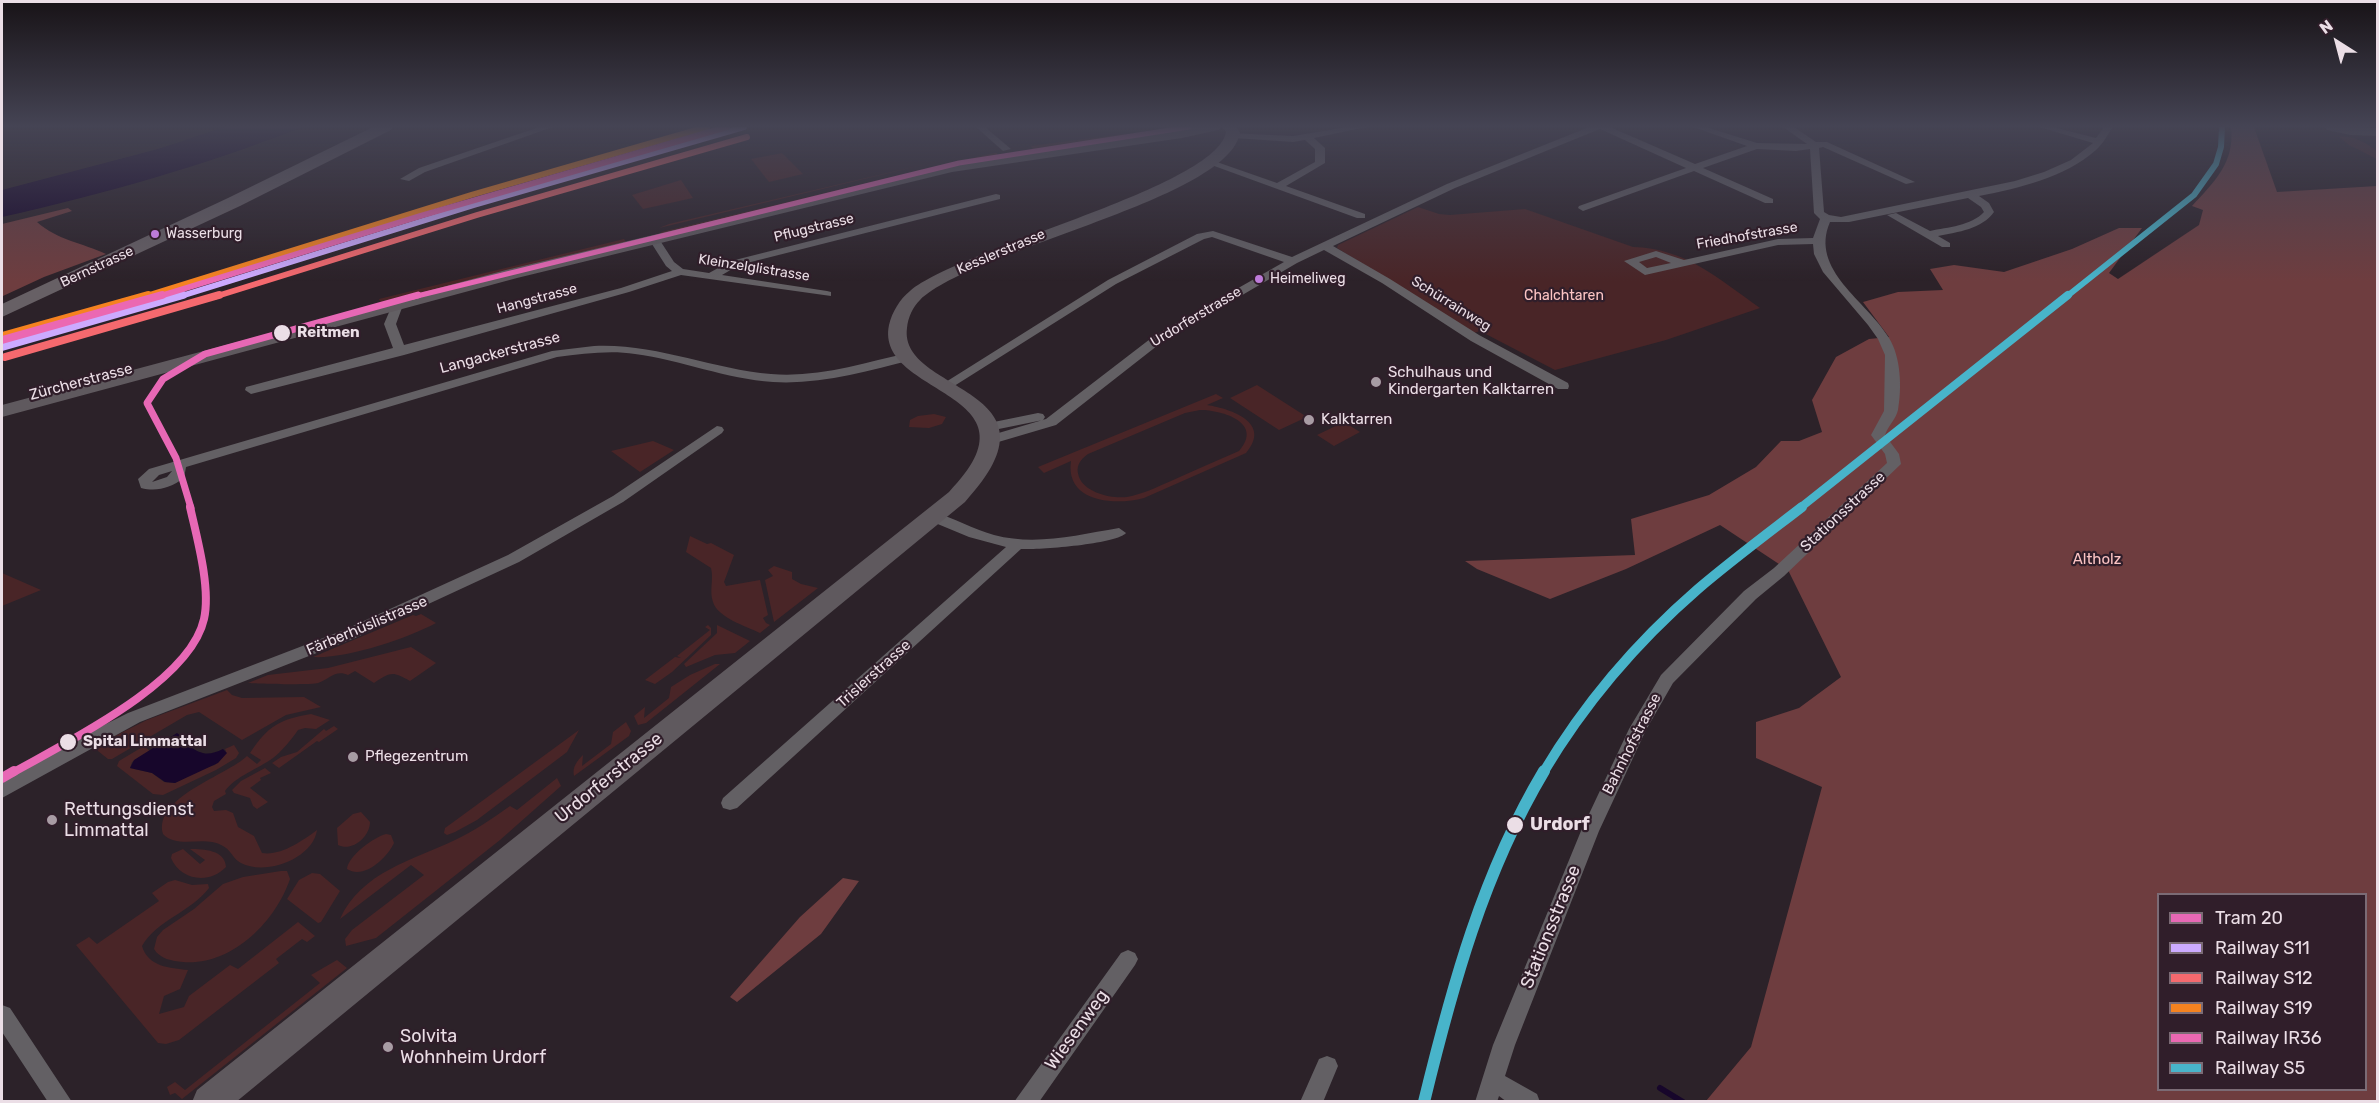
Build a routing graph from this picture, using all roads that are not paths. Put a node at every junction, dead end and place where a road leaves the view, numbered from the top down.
1 (281, 178) edge
2 (896, 178) edge
3 (1184, 178) edge
4 (1254, 178) edge
5 (1292, 178) edge
6 (1470, 178) edge
7 (1665, 178) edge
8 (1717, 178) edge
9 (1815, 178) edge
10 (1902, 178) edge
11 (2033, 178) edge
12 (1910, 182) dead end
13 (1277, 187) junction
14 (1968, 194) junction
15 (996, 197) dead end
16 (1768, 201) dead end
17 (1583, 208) dead end
18 (1892, 215) dead end
19 (1361, 216) dead end
20 (1826, 218) junction
21 (1929, 235) junction
22 (652, 236) junction
23 (1817, 241) junction
24 (1323, 245) junction
25 (1946, 245) dead end
26 (1293, 261) junction
27 (1683, 263) dead end
28 (680, 272) junction
29 (712, 276) junction
30 (827, 294) dead end
31 (397, 305) junction
32 (2, 311) edge
33 (400, 352) junction
34 (908, 357) junction
35 (153, 367) junction
36 (947, 386) junction
37 (1563, 387) dead end
38 (251, 390) dead end
39 (2, 404) edge
40 (2, 411) edge
41 (717, 430) dead end
42 (990, 433) junction
43 (179, 465) dead end
44 (933, 517) junction
45 (1119, 533) dead end
46 (1018, 544) junction
47 (1667, 679) joint
48 (2, 791) edge
49 (730, 803) dead end
50 (1599, 810) joint
51 (1128, 960) dead end
52 (2, 1015) edge
53 (1327, 1065) dead end
54 (1490, 1091) edge
55 (61, 1101) edge
56 (209, 1101) edge
57 (1025, 1101) edge
58 (1311, 1101) edge
59 (1529, 1101) edge

1 - 32 main road, Bernstrasse
2 - 22 main road
3 - 34 main road, Kesslerstrasse
4 - 13 street
5 - 13 street
6 - 24 street, Urdorferstrasse
7 - 17 street
8 - 16 street
9 - 20 street
10 - 12 street
11 - 14 street
13 - 19 street
14 - 20 street
14 - 21 street
15 - 29 street, Pflugstrasse
18 - 21 street
20 - 23 street
21 - 25 street
22 - 28 street, Kleinzelglistrasse
22 - 31 main road
22 - 35 main road
23 - 27 street, Friedhofstrasse
23 - 47 street, Stationsstrasse
24 - 26 street, Urdorferstrasse
24 - 37 street, Schürrainweg
26 - 36 street
26 - 42 street, Urdorferstrasse
28 - 29 street, Kleinzelglistrasse
28 - 33 street, Hangstrasse
29 - 30 street, Kleinzelglistrasse
31 - 33 street
31 - 35 main road
33 - 38 street, Hangstrasse
34 - 36 main road
34 - 43 street, Langackerstrasse
35 - 39 main road, Zürcherstrasse
35 - 40 main road, Zürcherstrasse
36 - 42 main road
41 - 48 street, Färberhüslistrasse
42 - 44 main road, Urdorferstrasse
44 - 46 street
44 - 56 main road, Urdorferstrasse
45 - 46 street
46 - 49 street, Trislerstrasse
47 - 50 street, Bahnhofstrasse
50 - 54 street, Stationsstrasse
51 - 57 street, Wiesenweg
52 - 55 street
53 - 58 street
54 - 59 street

